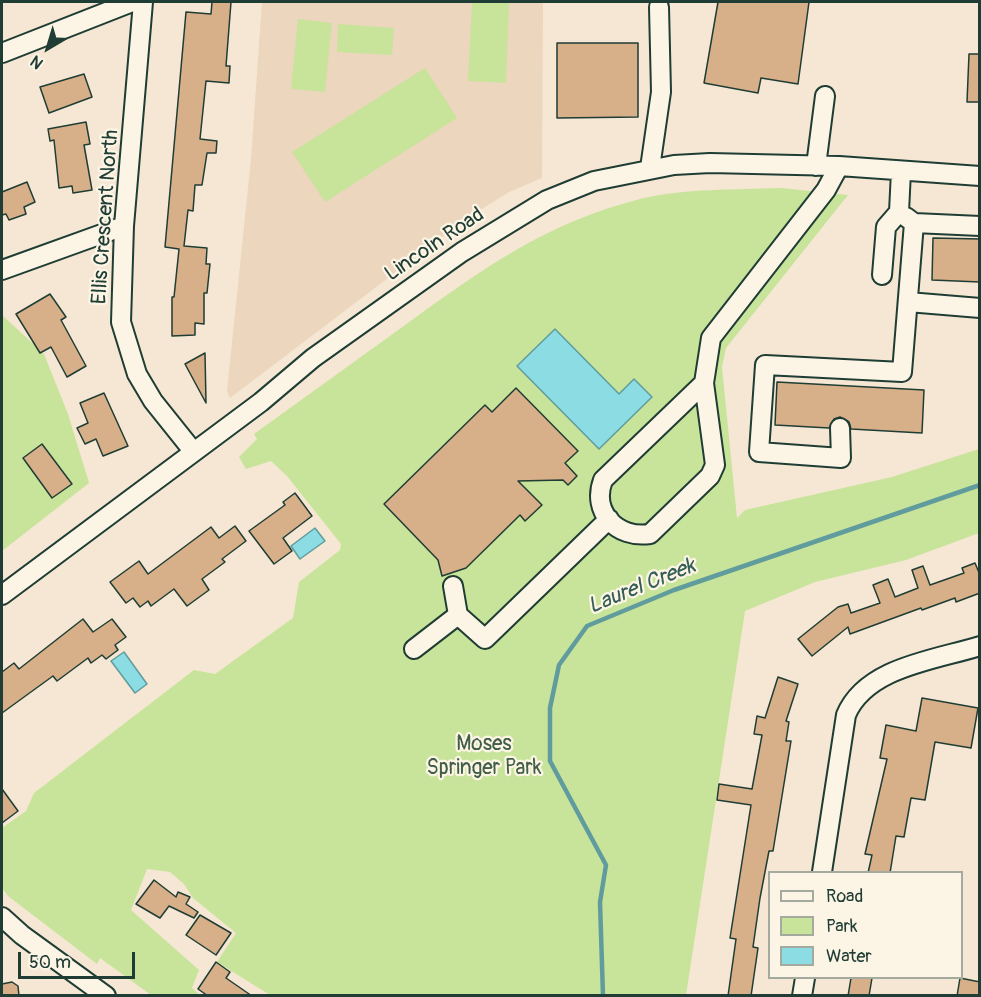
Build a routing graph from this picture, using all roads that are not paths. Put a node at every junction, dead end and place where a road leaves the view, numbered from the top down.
1 (132, 2) edge
2 (143, 2) edge
3 (659, 7) dead end
4 (2, 53) edge
5 (825, 96) dead end
6 (816, 166) junction
7 (839, 166) junction
8 (650, 168) junction
9 (901, 171) junction
10 (980, 176) edge
11 (899, 212) junction
12 (914, 223) junction
13 (124, 226) junction
14 (980, 226) edge
15 (2, 270) edge
16 (882, 275) dead end
17 (908, 302) junction
18 (980, 308) edge
19 (704, 383) junction
20 (840, 428) dead end
21 (192, 451) junction
22 (609, 519) junction
23 (453, 586) dead end
24 (2, 595) edge
25 (458, 615) junction
26 (980, 646) edge
27 (414, 649) dead end
28 (822, 871) edge
29 (2, 917) edge
30 (805, 979) edge
31 (106, 996) edge
32 (802, 996) edge

1 - 4 street
2 - 13 street, Ellis Crescent North
3 - 8 street
5 - 6 street
6 - 7 street, Lincoln Road
6 - 8 street, Lincoln Road
7 - 9 street, Lincoln Road
7 - 19 street
8 - 21 street, Lincoln Road
9 - 10 street, Lincoln Road
9 - 11 street
11 - 12 street
11 - 16 street
12 - 14 street
12 - 17 street
13 - 15 street
13 - 21 street, Ellis Crescent North
17 - 18 street
17 - 20 street
19 - 22 street
19 - 22 street
21 - 24 street, Lincoln Road
22 - 25 street
23 - 25 street
25 - 27 street
26 - 28 street
29 - 31 street
30 - 32 street

